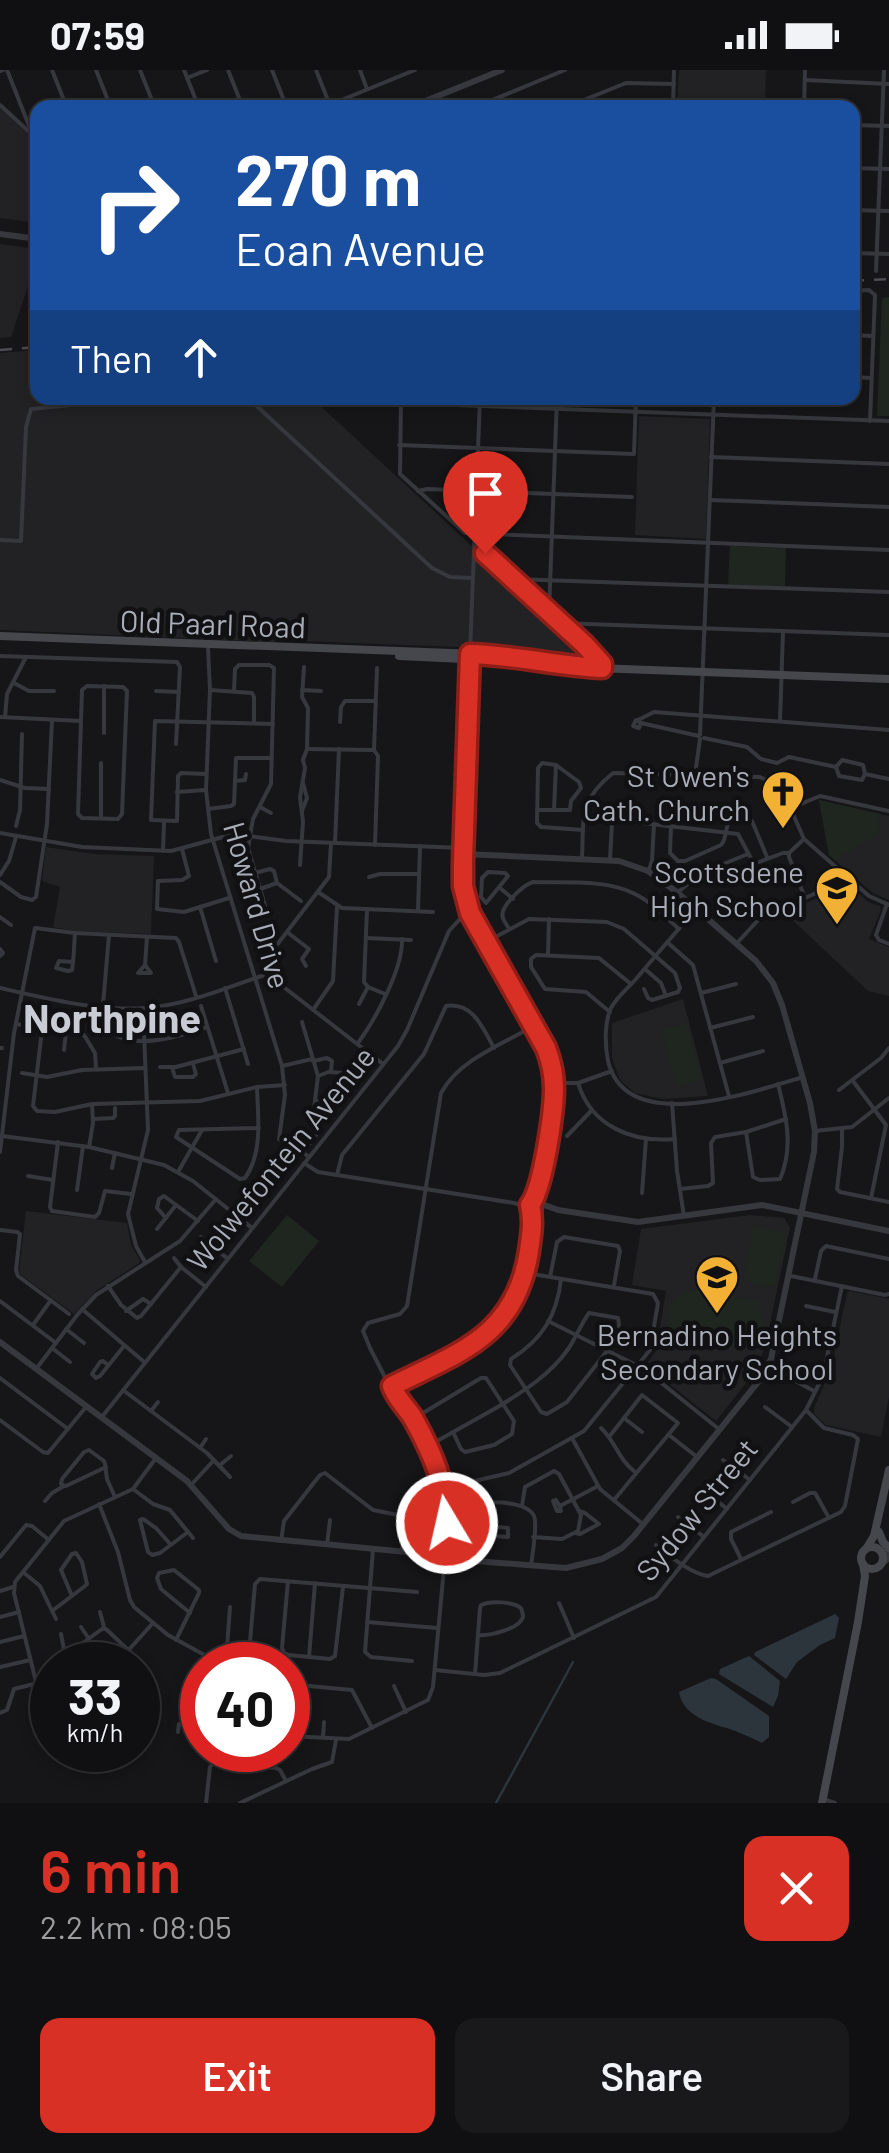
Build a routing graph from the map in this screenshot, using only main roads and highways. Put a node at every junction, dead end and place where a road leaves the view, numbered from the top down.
1 (0, 638) edge
2 (889, 678) edge
3 (889, 1475) edge
4 (885, 1491) junction
5 (866, 1549) junction
6 (884, 1556) edge
7 (862, 1564) junction
8 (858, 1622) junction
9 (823, 1801) edge

1 - 2 main road, Old Paarl Road
3 - 4 main road
4 - 5 main road
4 - 6 main road
5 - 6 main road
5 - 7 main road
6 - 7 main road
6 - 8 main road
7 - 8 main road
8 - 9 main road

